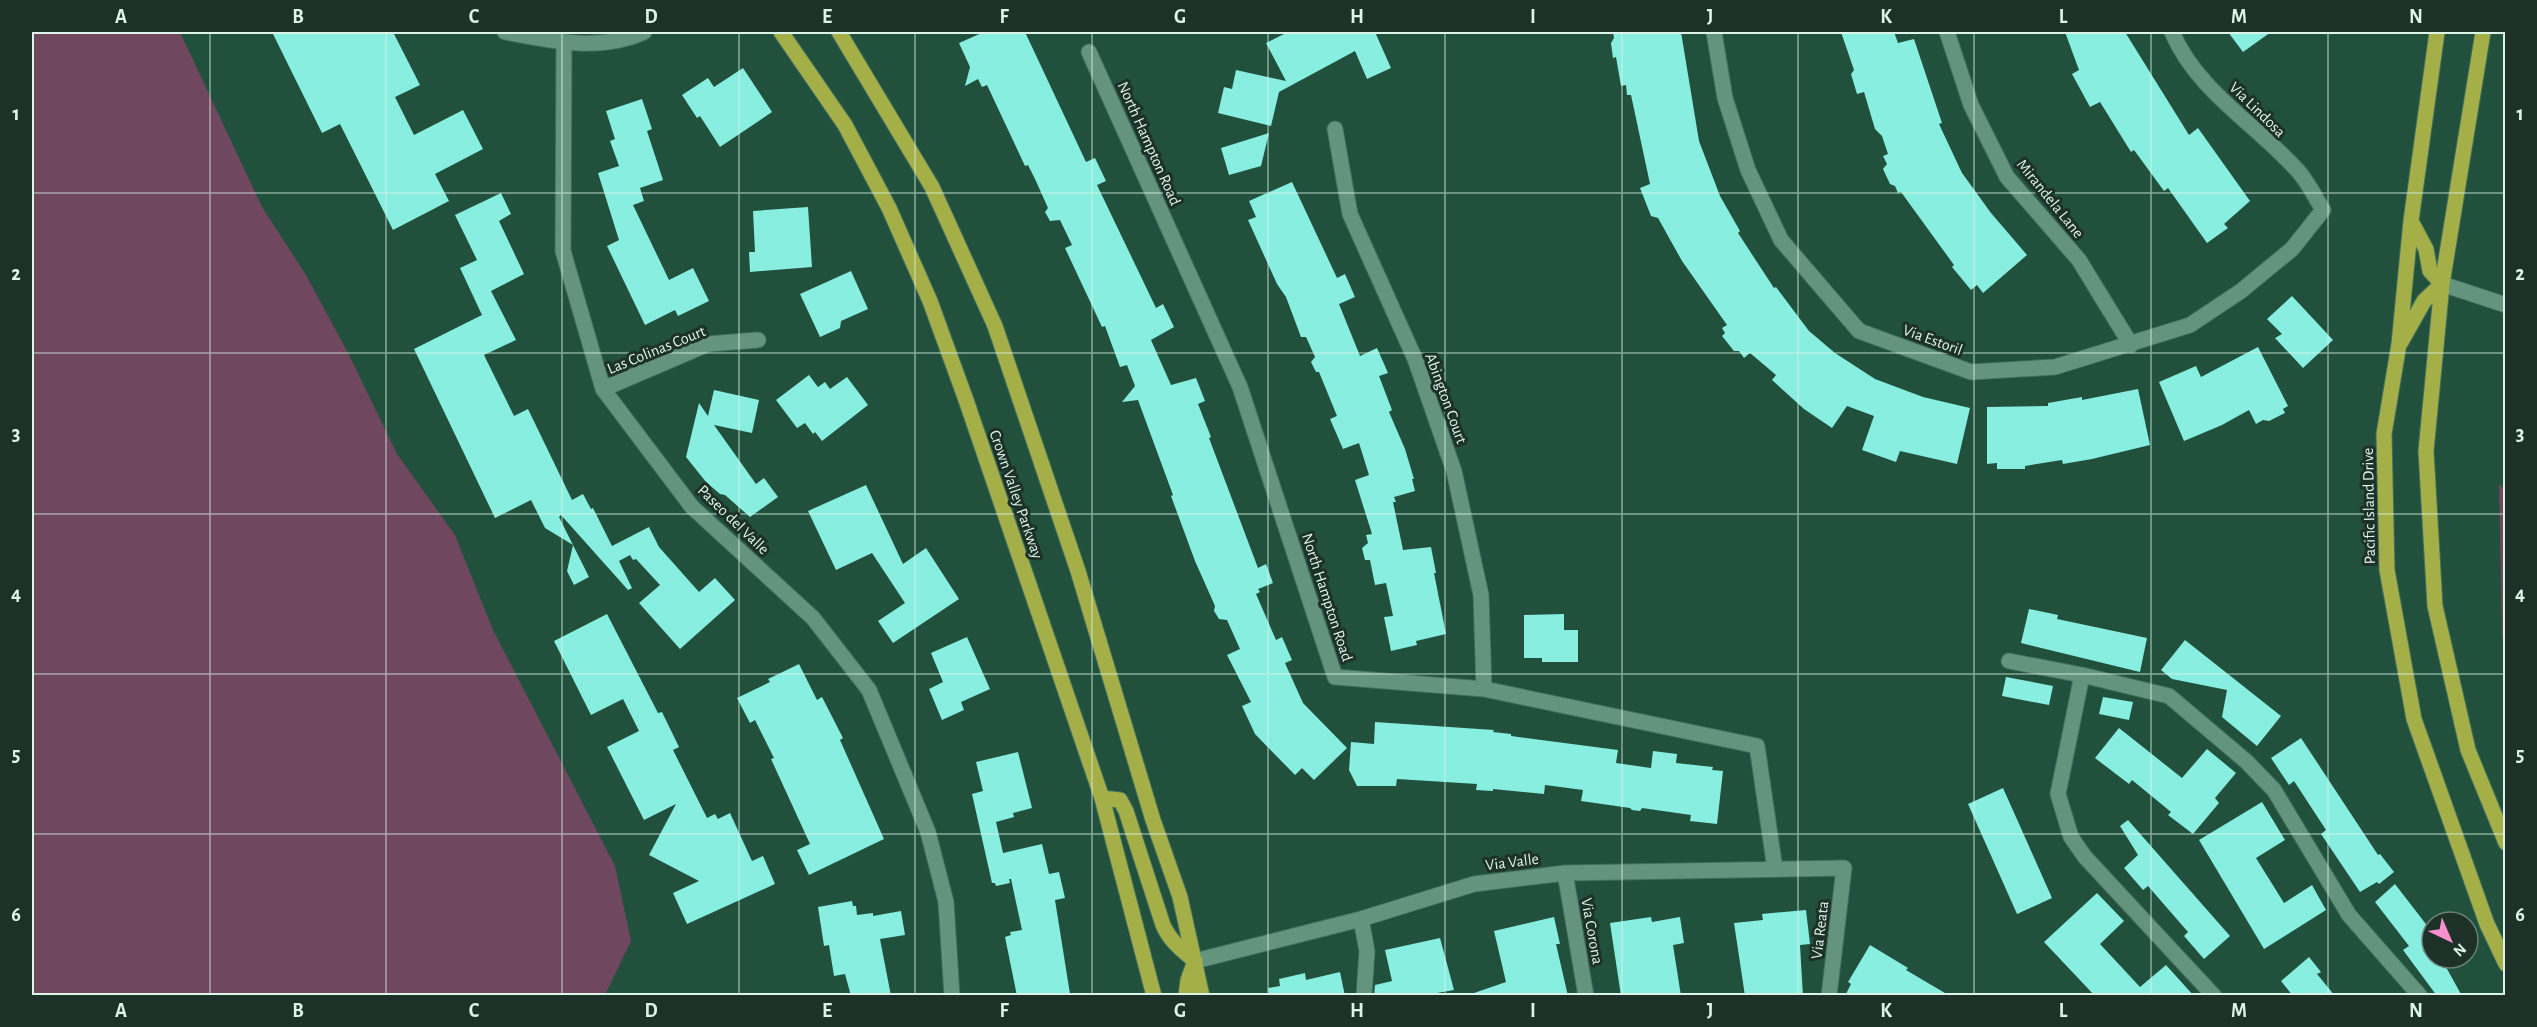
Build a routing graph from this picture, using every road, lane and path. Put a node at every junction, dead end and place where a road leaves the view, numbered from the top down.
1 (505, 32) edge
2 (644, 32) edge
3 (781, 32) edge
4 (839, 32) edge
5 (1714, 32) edge
6 (1947, 32) edge
7 (2172, 32) edge
8 (2437, 32) edge
9 (2483, 32) edge
10 (564, 43) junction
11 (1089, 52) dead end
12 (1335, 129) dead end
13 (2323, 210) joint
14 (2411, 221) junction
15 (2442, 284) junction
16 (2505, 305) edge
17 (758, 340) dead end
18 (2132, 345) junction
19 (2399, 345) junction
20 (603, 389) junction
21 (2009, 661) dead end
22 (2082, 675) junction
23 (1484, 689) junction
24 (1102, 798) junction
25 (2505, 843) edge
26 (1775, 868) junction
27 (1844, 868) joint
28 (1565, 873) junction
29 (1361, 919) junction
30 (1196, 960) junction
31 (2505, 964) edge
32 (952, 996) edge
33 (1154, 996) edge
34 (1186, 996) edge
35 (1202, 996) edge
36 (1364, 996) edge
37 (1586, 996) edge
38 (1829, 996) edge
39 (2214, 996) edge
40 (2420, 996) edge

1 - 10 street
2 - 10 street
3 - 24 main road, Crown Valley Parkway
4 - 30 main road, Crown Valley Parkway
5 - 18 street, Via Estoril
6 - 18 street, Mirandela Lane
7 - 13 street, Via Lindosa
8 - 14 main road, Pacific Island Drive
9 - 15 main road
10 - 20 street, Paseo del Valle
11 - 23 street, North Hampton Road
12 - 23 street, Abington Court
13 - 18 street, Via Estoril
14 - 15 main road
14 - 19 main road, Pacific Island Drive
15 - 16 street
15 - 19 main road
15 - 25 main road
17 - 20 street, Las Colinas Court
19 - 31 main road, Pacific Island Drive
20 - 32 street, Paseo del Valle
21 - 22 street
22 - 39 street
22 - 40 street
23 - 26 street, North Hampton Road
24 - 30 main road
24 - 33 main road, Crown Valley Parkway
26 - 27 street, Via Valle
26 - 28 street, Via Valle
27 - 38 street, Via Reata
28 - 29 street, Via Valle
28 - 37 street, Via Corona
29 - 30 street, Via Valle
29 - 36 street
30 - 34 main road
30 - 35 main road, Crown Valley Parkway

